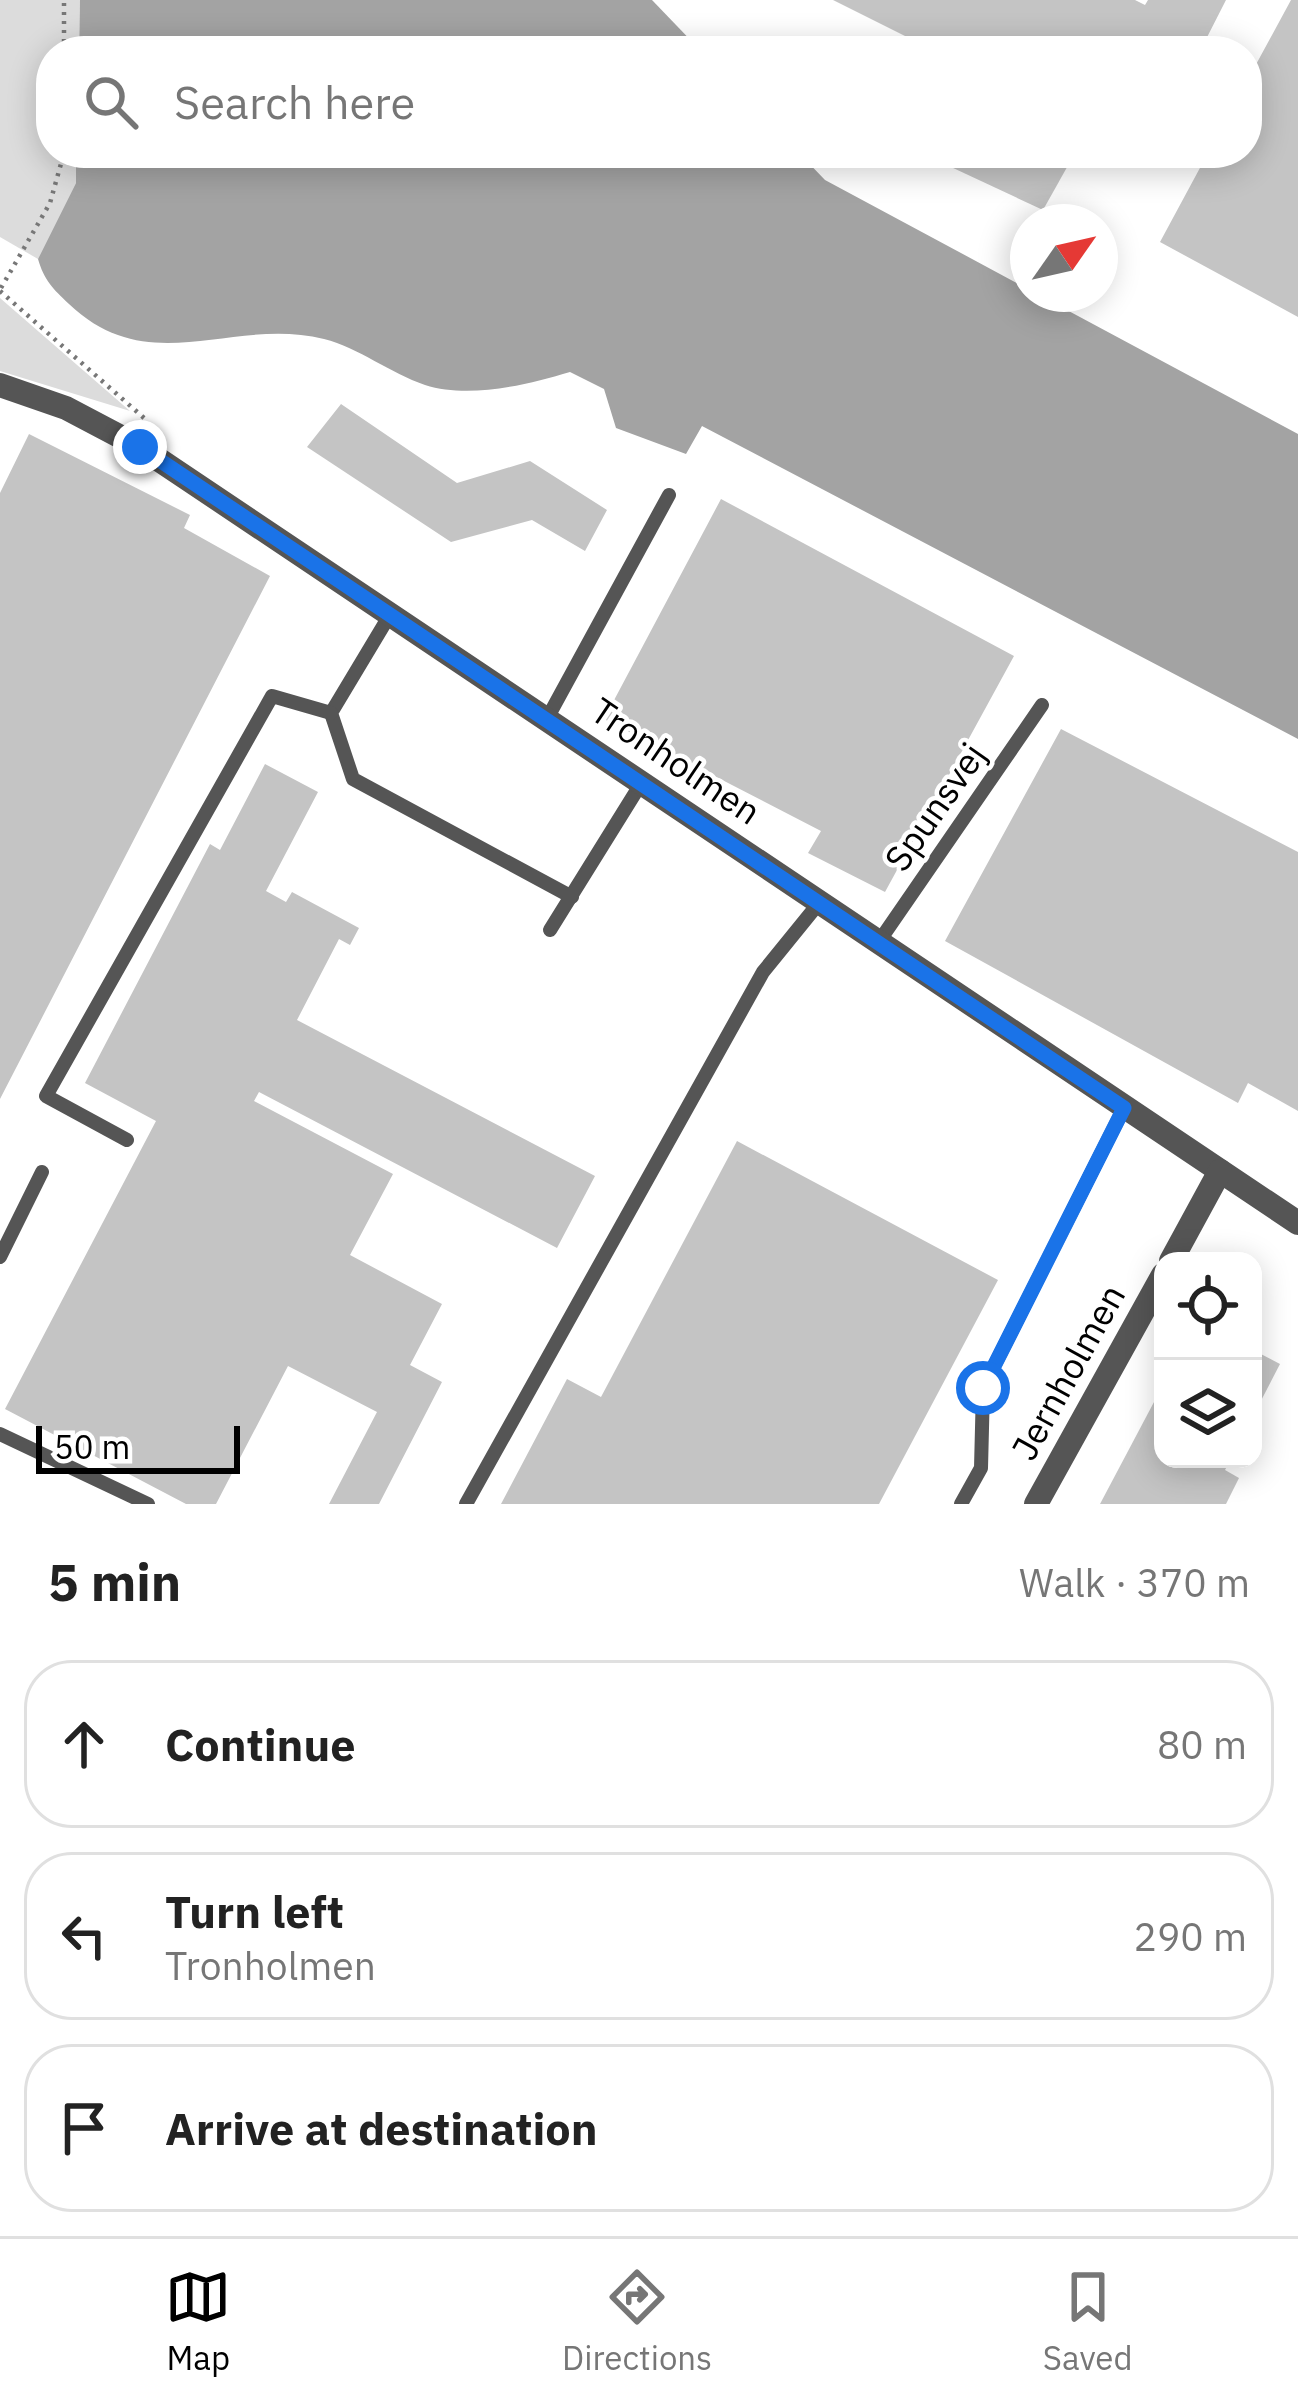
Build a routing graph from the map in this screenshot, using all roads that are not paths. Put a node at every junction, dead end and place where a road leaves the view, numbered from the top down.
1 (1, 389) edge
2 (669, 495) dead end
3 (391, 613) junction
4 (1042, 705) dead end
5 (331, 713) junction
6 (548, 717) junction
7 (642, 782) junction
8 (572, 898) junction
9 (819, 903) junction
10 (550, 930) dead end
11 (878, 943) junction
12 (1124, 1108) junction
13 (127, 1140) dead end
14 (1220, 1171) junction
15 (42, 1172) dead end
16 (1298, 1223) edge
17 (1176, 1252) edge
18 (0, 1257) edge
19 (1154, 1291) edge
20 (0, 1434) edge
21 (148, 1504) edge
22 (466, 1504) edge
23 (961, 1504) edge
24 (1036, 1504) edge

1 - 3 street, Tronholmen
2 - 6 lane
3 - 5 lane
3 - 6 street, Tronholmen
4 - 11 lane, Spunsvej
5 - 8 lane
5 - 13 lane
6 - 7 street, Tronholmen
7 - 8 lane
7 - 9 street, Tronholmen
8 - 10 lane
9 - 11 street, Tronholmen
9 - 22 lane
11 - 12 street, Tronholmen
12 - 14 street, Tronholmen
12 - 23 lane
14 - 16 street, Tronholmen
14 - 17 street, Jernholmen
15 - 18 lane
19 - 24 street, Jernholmen
20 - 21 lane

